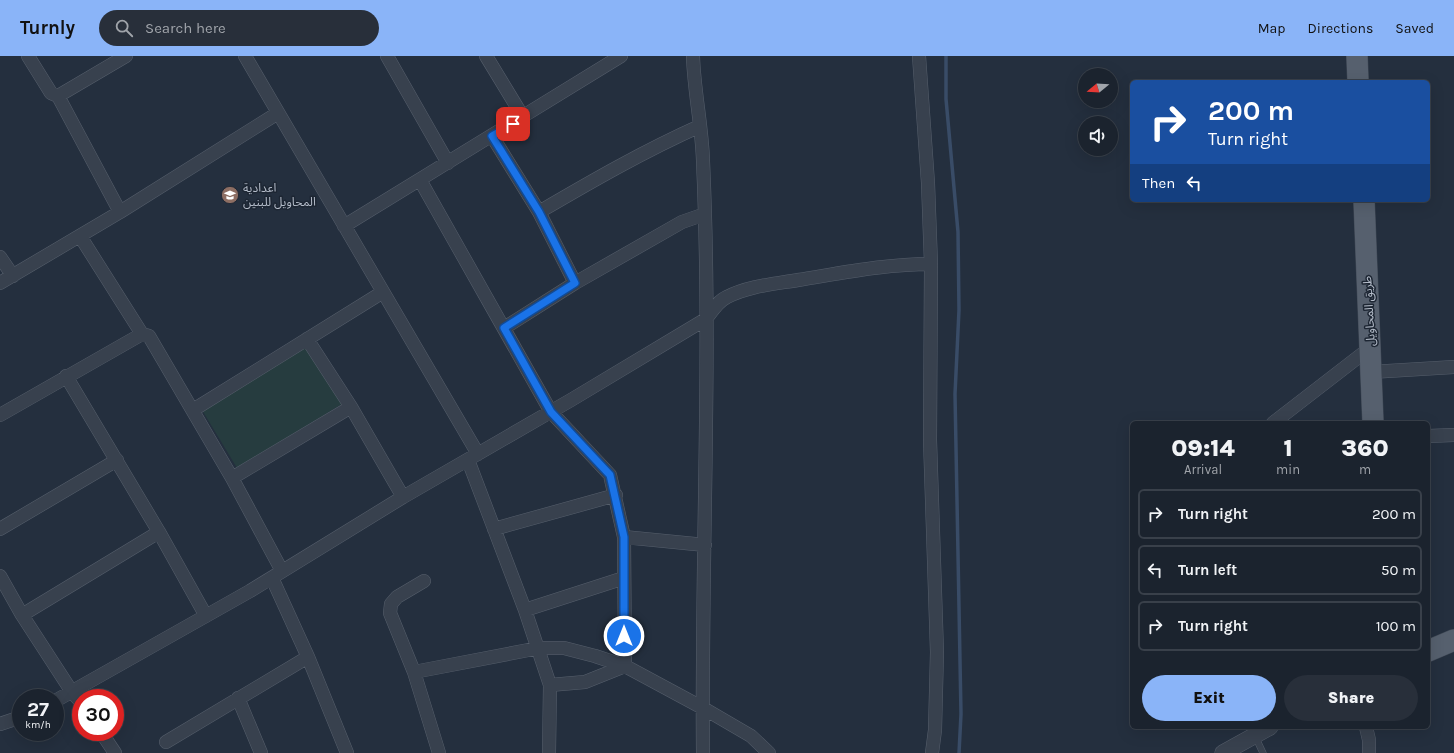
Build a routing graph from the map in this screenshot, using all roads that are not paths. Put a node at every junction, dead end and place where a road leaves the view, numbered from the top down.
1 (28, 56) edge
2 (126, 56) edge
3 (245, 56) edge
4 (387, 56) edge
5 (486, 56) edge
6 (621, 56) edge
7 (693, 56) edge
8 (919, 56) edge
9 (1357, 56) edge
10 (1358, 80) edge
11 (58, 96) junction
12 (278, 113) junction
13 (523, 117) junction
14 (700, 126) junction
15 (492, 136) junction
16 (448, 163) junction
17 (420, 180) junction
18 (1364, 202) edge
19 (120, 212) junction
20 (539, 212) junction
21 (705, 214) junction
22 (344, 226) junction
23 (80, 236) junction
24 (0, 257) edge
25 (931, 264) junction
26 (13, 276) junction
27 (0, 283) edge
28 (575, 283) junction
29 (383, 292) junction
30 (706, 319) junction
31 (504, 328) junction
32 (142, 334) junction
33 (307, 339) junction
34 (1370, 348) junction
35 (1454, 367) edge
36 (1371, 372) junction
37 (66, 376) junction
38 (350, 407) junction
39 (193, 410) junction
40 (551, 412) junction
41 (0, 415) edge
42 (1276, 421) edge
43 (1373, 421) edge
44 (1454, 435) edge
45 (1430, 436) edge
46 (473, 457) junction
47 (117, 460) junction
48 (232, 478) junction
49 (616, 495) junction
50 (403, 497) junction
51 (0, 529) edge
52 (494, 529) junction
53 (159, 532) junction
54 (624, 537) junction
55 (705, 545) junction
56 (277, 574) junction
57 (0, 576) edge
58 (624, 578) junction
59 (424, 581) dead end
60 (525, 610) junction
61 (22, 615) junction
62 (206, 616) junction
63 (1454, 640) edge
64 (539, 648) junction
65 (1430, 650) edge
66 (308, 657) junction
67 (624, 666) junction
68 (414, 672) junction
69 (550, 685) junction
70 (77, 689) edge
71 (72, 692) joint
72 (64, 696) edge
73 (238, 698) junction
74 (703, 708) junction
75 (12, 720) edge
76 (0, 724) edge
77 (1266, 729) edge
78 (1367, 729) edge
79 (1255, 735) junction
80 (107, 741) edge
81 (166, 742) dead end
82 (115, 753) edge
83 (262, 753) edge
84 (346, 753) edge
85 (439, 753) edge
86 (549, 753) edge
87 (703, 753) edge
88 (769, 753) edge
89 (932, 753) edge
90 (1223, 753) edge
91 (1263, 753) edge
92 (1369, 753) edge

1 - 11 street
2 - 11 street
3 - 12 street
4 - 16 street
5 - 13 street
6 - 13 street
7 - 14 street
8 - 25 street
9 - 10 main road
11 - 19 street
12 - 19 street
12 - 22 street
13 - 15 street
14 - 20 street
14 - 21 street
15 - 16 street
15 - 20 street
16 - 17 street
17 - 22 street
17 - 31 street
18 - 34 main road, طريق المحاويل
19 - 23 street
20 - 28 street
21 - 28 street
21 - 30 street
22 - 29 street
23 - 26 street
23 - 32 street
24 - 26 street
25 - 30 street
25 - 89 street
26 - 27 street
28 - 31 street
29 - 33 street
29 - 46 street
30 - 40 street
30 - 55 street
31 - 40 street
32 - 37 street
32 - 39 street
33 - 38 street
33 - 39 street
34 - 36 main road, طريق المحاويل
34 - 42 street
35 - 36 street
36 - 43 main road, طريق المحاويل
37 - 41 street
37 - 47 street
38 - 48 street
38 - 50 street
39 - 48 street
40 - 46 street
40 - 49 street
44 - 45 street
46 - 50 street
46 - 52 street
47 - 51 street
47 - 53 street
48 - 56 street
49 - 52 street
49 - 54 street
50 - 56 street
52 - 60 street
53 - 61 street
53 - 62 street
54 - 55 street
54 - 58 street
55 - 74 street
56 - 62 street
56 - 66 street
57 - 61 street
58 - 60 street
58 - 67 street
59 - 68 street
60 - 64 street
61 - 71 street
62 - 70 street
63 - 65 main road
64 - 67 street
64 - 68 street
64 - 69 street
66 - 73 street
66 - 84 street
67 - 69 street
67 - 74 street
68 - 85 street
69 - 86 street
71 - 72 street
73 - 81 street
73 - 83 street
74 - 87 street
74 - 88 street
75 - 76 street
77 - 79 street
78 - 92 street
79 - 90 street
79 - 91 lane
80 - 82 street

